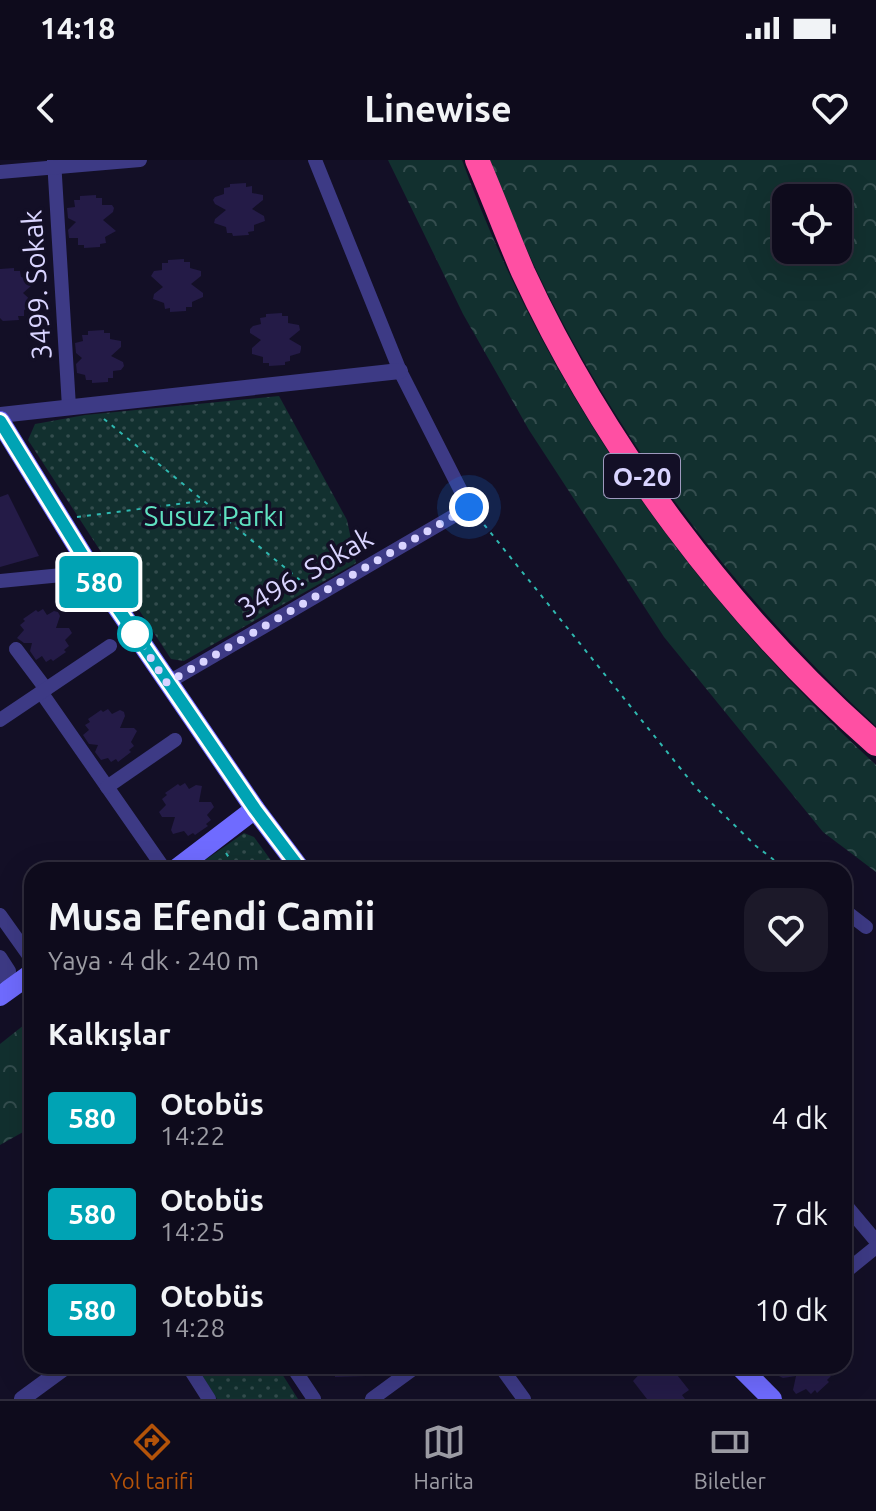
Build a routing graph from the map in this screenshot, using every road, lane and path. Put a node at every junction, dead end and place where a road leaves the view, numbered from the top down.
1 (140, 160) edge
2 (315, 160) edge
3 (477, 160) edge
4 (54, 164) edge
5 (0, 172) edge
6 (400, 371) junction
7 (88, 405) junction
8 (69, 407) junction
9 (0, 418) edge
10 (203, 501) junction
11 (469, 507) junction
12 (60, 519) junction
13 (93, 572) junction
14 (0, 581) edge
15 (318, 595) junction
16 (110, 646) dead end
17 (16, 649) dead end
18 (167, 683) junction
19 (44, 691) junction
20 (0, 720) edge
21 (175, 740) dead end
22 (876, 744) edge
23 (107, 787) junction
24 (255, 809) junction
25 (217, 838) junction
26 (285, 849) junction
27 (159, 862) edge
28 (186, 862) edge
29 (232, 862) edge
30 (267, 862) edge
31 (295, 862) edge
32 (777, 862) edge
33 (0, 915) edge
34 (852, 916) edge
35 (866, 927) dead end
36 (24, 949) edge
37 (0, 957) edge
38 (0, 976) edge
39 (24, 979) edge
40 (0, 996) edge
41 (852, 1213) edge
42 (876, 1244) edge
43 (852, 1266) edge
44 (56, 1374) edge
45 (193, 1374) edge
46 (297, 1374) edge
47 (406, 1374) edge
48 (506, 1374) edge
49 (747, 1374) edge
50 (22, 1399) edge
51 (209, 1399) edge
52 (314, 1399) edge
53 (372, 1399) edge
54 (524, 1399) edge
55 (772, 1399) edge

1 - 4 street
2 - 6 street
3 - 22 highway, O-20
4 - 5 street
4 - 8 street, 3499. Sokak
6 - 7 street
6 - 11 street
7 - 8 street
7 - 10 path
8 - 9 street
9 - 12 main road
10 - 12 path
10 - 15 path
11 - 15 street, 3496. Sokak
11 - 32 path
12 - 13 main road
13 - 14 street
13 - 18 main road
15 - 18 street, 3496. Sokak
16 - 19 street
17 - 19 street
18 - 24 main road
19 - 20 street
19 - 23 street
21 - 23 street
23 - 27 street
24 - 25 main road
24 - 26 main road
25 - 28 main road
25 - 29 path
26 - 30 path
26 - 31 main road
33 - 36 street
34 - 35 street
37 - 38 street
39 - 40 main road
41 - 42 street
42 - 43 street
44 - 50 street
45 - 51 street
46 - 52 street
47 - 53 street
48 - 54 street
49 - 55 main road

